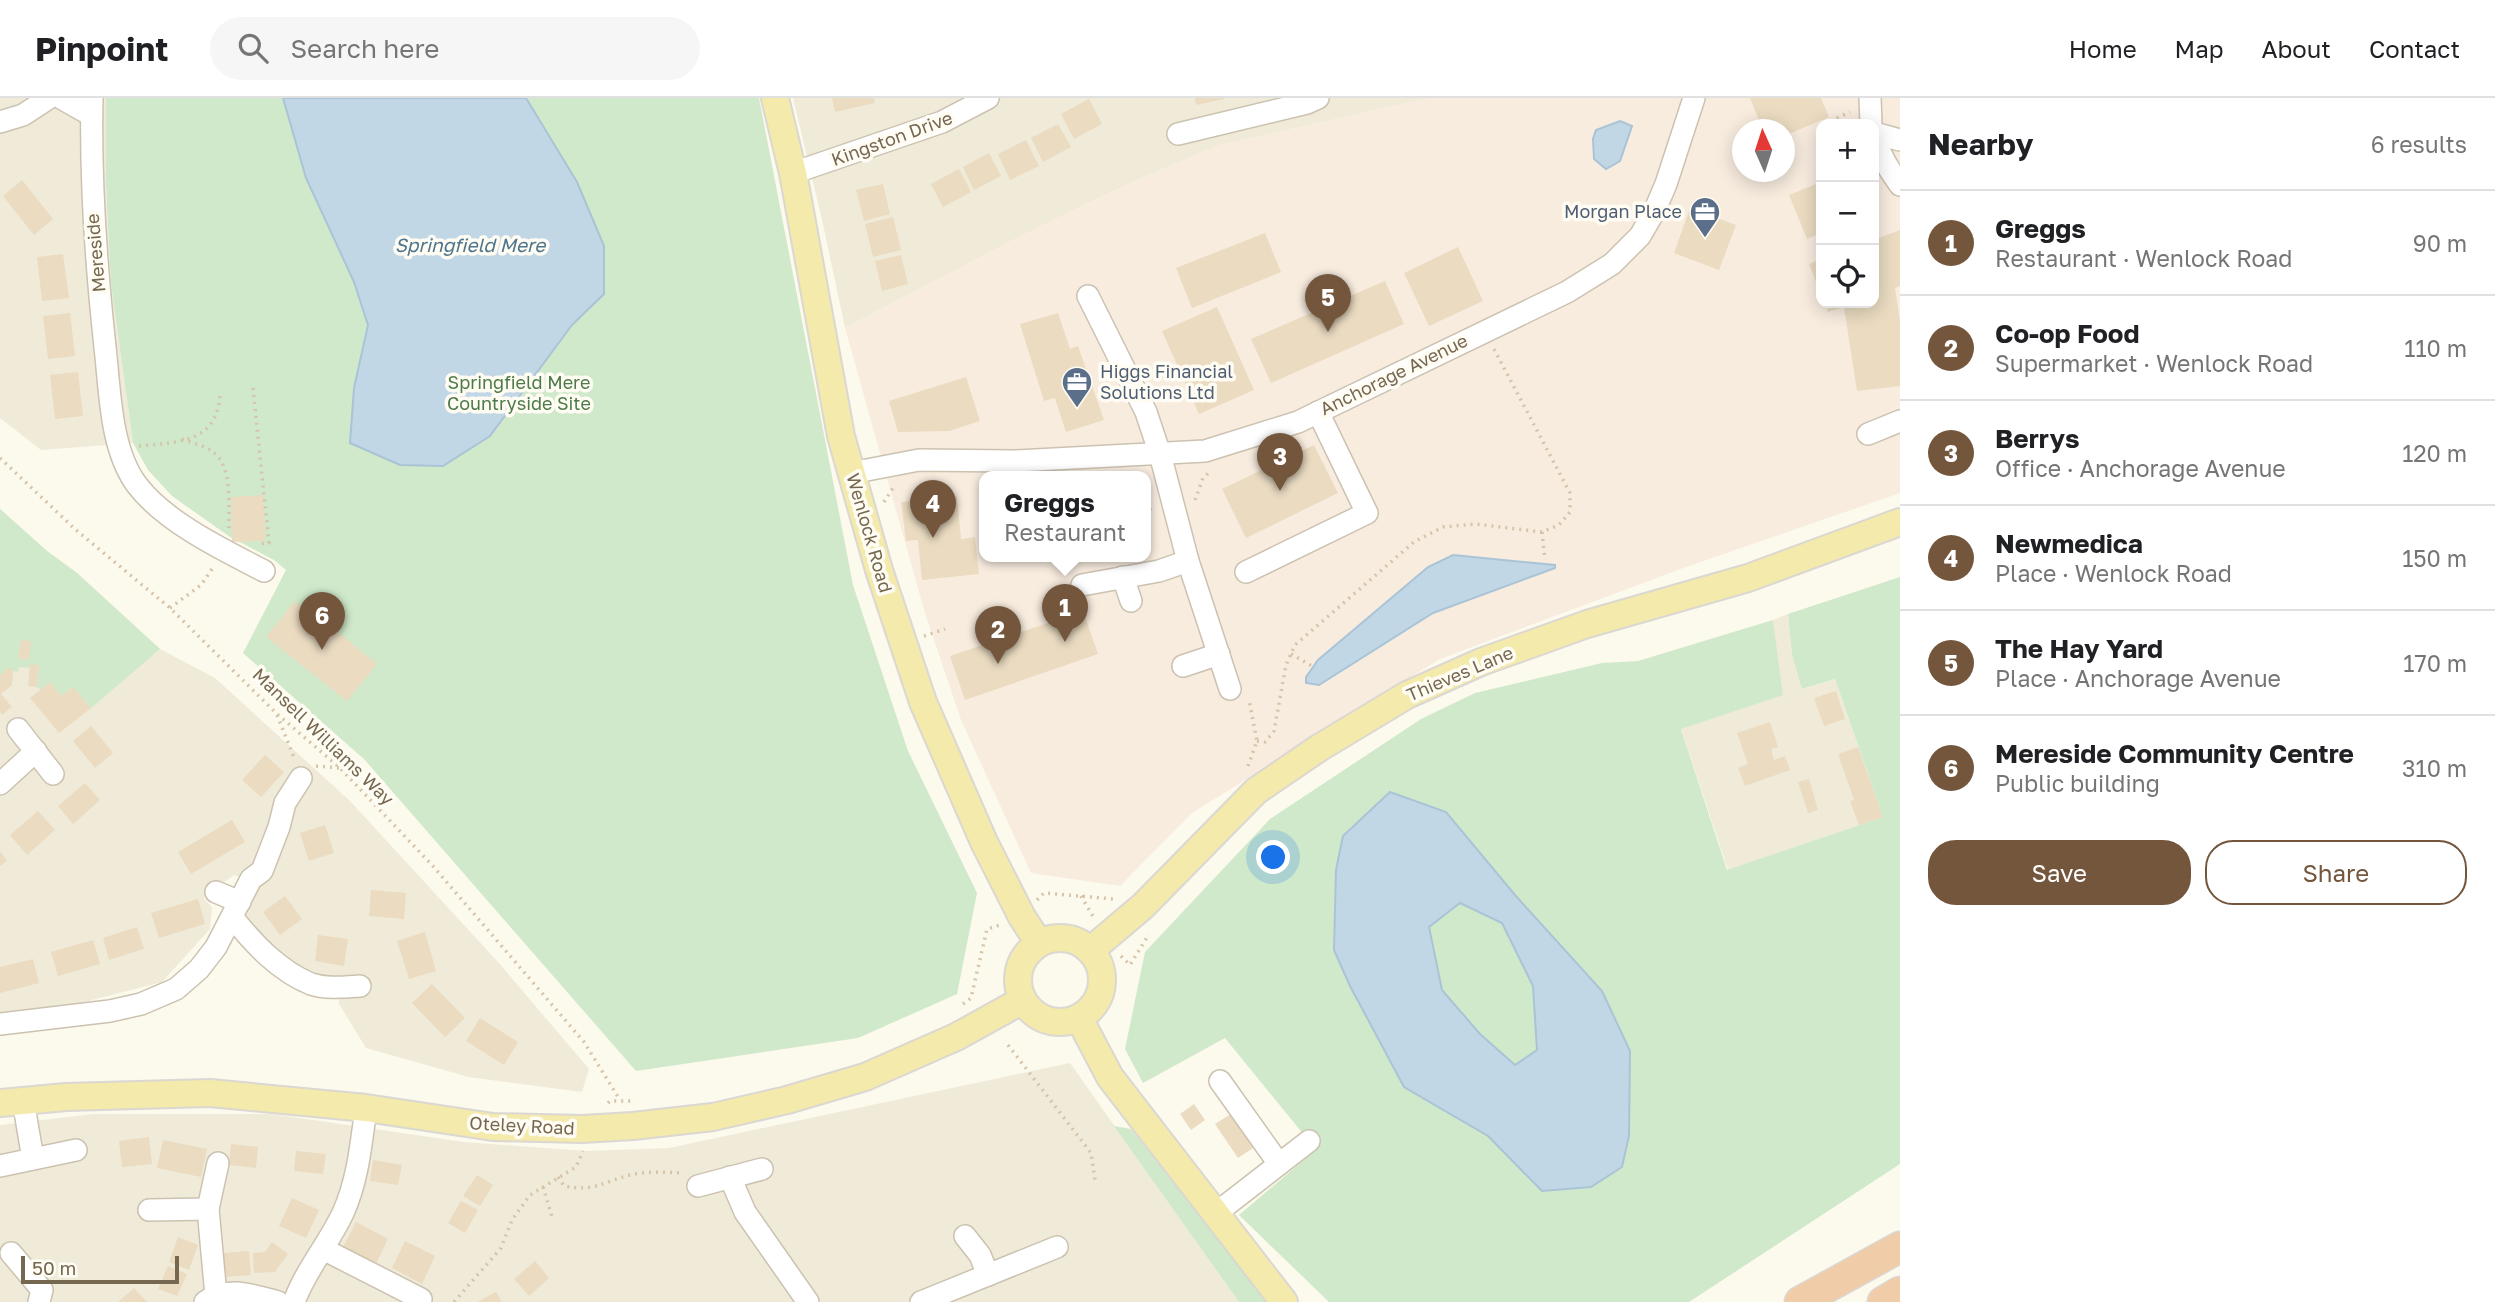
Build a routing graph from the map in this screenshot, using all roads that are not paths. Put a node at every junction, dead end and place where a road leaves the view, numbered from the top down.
1 (49, 98) edge
2 (61, 98) edge
3 (775, 98) edge
4 (988, 98) edge
5 (1318, 98) edge
6 (1693, 98) edge
7 (1870, 98) edge
8 (91, 107) edge
9 (1871, 119) edge
10 (0, 122) edge
11 (1178, 134) dead end
12 (1879, 135) edge
13 (1900, 140) edge
14 (1879, 147) edge
15 (793, 173) junction
16 (1900, 185) edge
17 (1088, 296) dead end
18 (1318, 412) junction
19 (1900, 421) edge
20 (1868, 434) dead end
21 (1160, 454) junction
22 (851, 473) junction
23 (1900, 522) edge
24 (1188, 561) junction
25 (264, 570) dead end
26 (1247, 572) dead end
27 (1123, 577) junction
28 (1083, 585) dead end
29 (1131, 601) dead end
30 (1219, 654) junction
31 (1184, 666) dead end
32 (1238, 691) road end
33 (18, 729) dead end
34 (36, 751) junction
35 (301, 769) road end
36 (53, 774) dead end
37 (0, 784) edge
38 (216, 892) dead end
39 (237, 910) junction
40 (1039, 943) junction
41 (1091, 950) junction
42 (360, 986) dead end
43 (1023, 1000) junction
44 (1079, 1018) junction
45 (0, 1024) edge
46 (1220, 1081) dead end
47 (11, 1101) edge
48 (366, 1108) junction
49 (1309, 1141) dead end
50 (76, 1150) dead end
51 (33, 1159) junction
52 (218, 1163) dead end
53 (1279, 1164) junction
54 (0, 1166) edge
55 (761, 1169) dead end
56 (730, 1177) junction
57 (692, 1179) road end
58 (208, 1209) junction
59 (149, 1210) dead end
60 (1214, 1214) junction
61 (965, 1236) dead end
62 (1057, 1247) dead end
63 (1900, 1247) edge
64 (323, 1249) junction
65 (10, 1253) dead end
66 (988, 1275) junction
67 (1900, 1292) edge
68 (211, 1299) edge
69 (421, 1299) dead end
70 (39, 1302) edge
71 (278, 1302) edge
72 (294, 1302) edge
73 (808, 1302) edge
74 (921, 1302) edge
75 (1284, 1302) edge
76 (1800, 1302) edge
77 (1883, 1302) edge

1 - 10 street
2 - 8 street
3 - 15 main road, Wenlock Road
4 - 15 street, Kingston Drive
5 - 11 street
6 - 18 street, Anchorage Avenue
7 - 9 street
8 - 25 street, Mereside
12 - 13 street
14 - 16 street
15 - 22 main road, Wenlock Road
17 - 21 street
18 - 21 street, Anchorage Avenue
18 - 26 street
19 - 20 street
21 - 22 street, Anchorage Avenue
21 - 24 street
22 - 40 main road, Wenlock Road
23 - 41 main road, Thieves Lane
24 - 27 street
24 - 30 street
27 - 28 street
27 - 29 street
30 - 31 street
30 - 32 street
33 - 34 street
34 - 36 street
34 - 37 street
35 - 39 street
38 - 39 street
39 - 42 street
39 - 45 street
40 - 41 main road
40 - 43 main road
41 - 44 main road
43 - 44 main road
43 - 48 main road, Oteley Road
44 - 60 main road
46 - 53 street
47 - 48 main road, Oteley Road
47 - 51 street
48 - 64 street
49 - 53 street
50 - 51 street
51 - 54 street
52 - 58 street
53 - 60 street
55 - 56 street
56 - 57 street
56 - 73 street
58 - 59 street
58 - 68 street
60 - 75 main road
61 - 66 street
62 - 66 street
63 - 76 highway
64 - 69 street
64 - 72 street
65 - 70 street
66 - 74 street
67 - 77 highway
68 - 71 street

